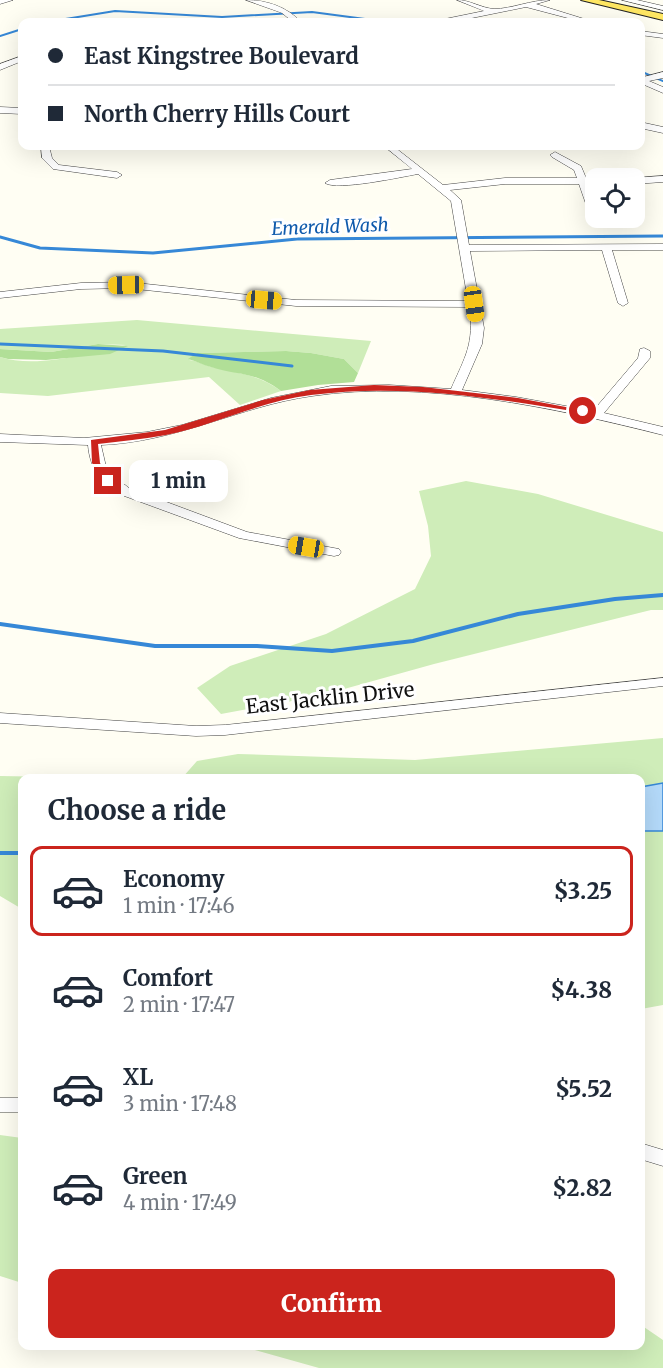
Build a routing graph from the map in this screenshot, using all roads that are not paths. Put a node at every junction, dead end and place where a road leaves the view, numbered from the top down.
1 (9, 0) edge
2 (250, 0) edge
3 (461, 0) edge
4 (515, 0) edge
5 (546, 0) edge
6 (586, 0) edge
7 (606, 0) edge
8 (626, 0) edge
9 (0, 2) edge
10 (528, 4) junction
11 (663, 10) edge
12 (494, 12) junction
13 (663, 17) edge
14 (293, 18) edge
15 (463, 18) edge
16 (576, 18) edge
17 (645, 34) edge
18 (663, 36) edge
19 (18, 60) edge
20 (0, 67) edge
21 (663, 75) edge
22 (645, 79) edge
23 (645, 82) edge
24 (663, 90) edge
25 (0, 110) edge
26 (18, 111) edge
27 (645, 126) edge
28 (663, 130) edge
29 (45, 150) edge
30 (393, 150) edge
31 (555, 155) dead end
32 (420, 171) junction
33 (117, 175) dead end
34 (663, 179) edge
35 (645, 180) edge
36 (584, 181) junction
37 (330, 183) dead end
38 (585, 184) edge
39 (443, 188) junction
40 (663, 247) edge
41 (464, 248) junction
42 (606, 248) junction
43 (0, 295) edge
44 (623, 303) dead end
45 (474, 304) junction
46 (644, 351) dead end
47 (455, 393) junction
48 (597, 414) junction
49 (663, 431) edge
50 (0, 438) edge
51 (94, 442) junction
52 (334, 552) dead end
53 (663, 682) edge
54 (0, 718) edge
55 (0, 1105) edge
56 (18, 1105) edge
57 (645, 1153) edge
58 (663, 1158) edge

1 - 9 street
2 - 14 street
3 - 12 street
4 - 10 street
5 - 10 street
6 - 13 main road
7 - 11 main road
8 - 11 street
10 - 12 street
10 - 16 street
12 - 15 street
17 - 18 street
19 - 20 street
21 - 22 street
23 - 24 street
25 - 26 street
27 - 28 street
29 - 33 street
30 - 32 street
31 - 36 street
32 - 37 street
32 - 39 street
34 - 35 street
36 - 38 street
36 - 39 street
39 - 41 street
40 - 42 street
41 - 42 street
41 - 45 street
42 - 44 street
43 - 45 street
45 - 47 street
46 - 48 street
47 - 48 street
47 - 51 street
48 - 49 street
50 - 51 street
51 - 52 street
53 - 54 street, East Jacklin Drive
55 - 56 street
57 - 58 street

